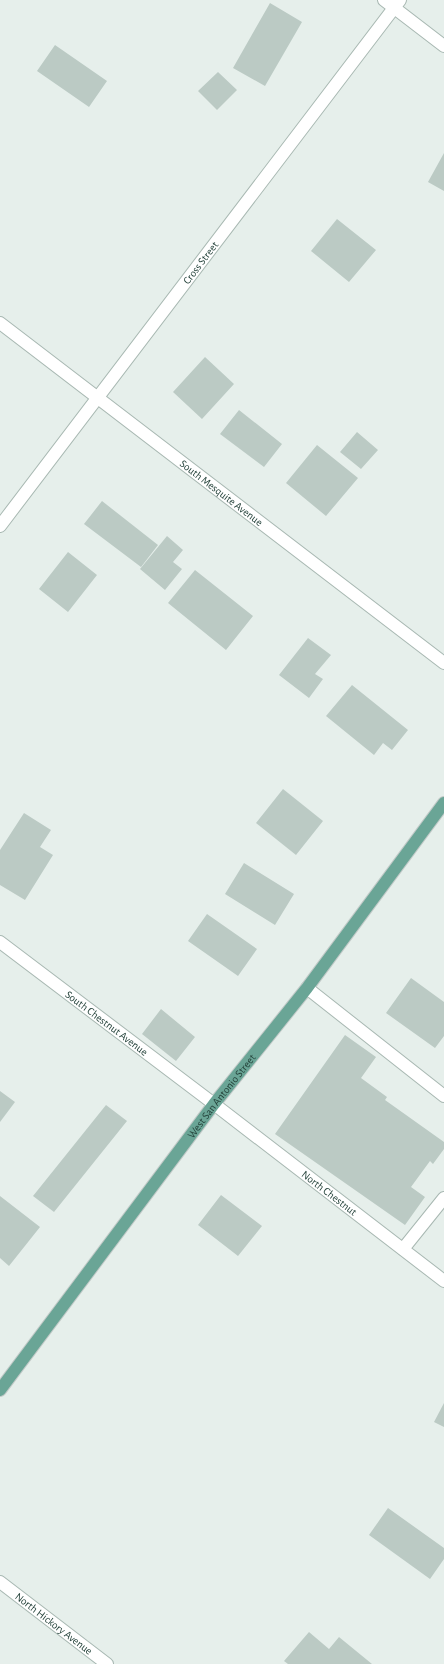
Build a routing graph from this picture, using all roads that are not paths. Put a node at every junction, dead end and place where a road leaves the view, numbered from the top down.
1 (384, 0) edge
2 (397, 4) edge
3 (444, 46) edge
4 (0, 323) edge
5 (97, 398) junction
6 (0, 526) edge
7 (444, 663) edge
8 (444, 803) edge
9 (0, 942) edge
10 (308, 988) junction
11 (444, 1096) edge
12 (214, 1104) junction
13 (444, 1198) edge
14 (403, 1249) junction
15 (444, 1281) edge
16 (0, 1390) edge
17 (0, 1582) edge
18 (107, 1664) edge

1 - 2 street
2 - 3 street
2 - 5 street, Cross Street
4 - 5 street, South Mesquite Avenue
5 - 6 street, Cross Street
5 - 7 street, South Mesquite Avenue
8 - 10 main road, West San Antonio Street
9 - 12 street, South Chestnut Avenue
10 - 11 street
10 - 12 main road, West San Antonio Street
12 - 14 street, North Chestnut
12 - 16 main road, West San Antonio Street
13 - 14 street
14 - 15 street, North Chestnut
17 - 18 street, North Hickory Avenue

